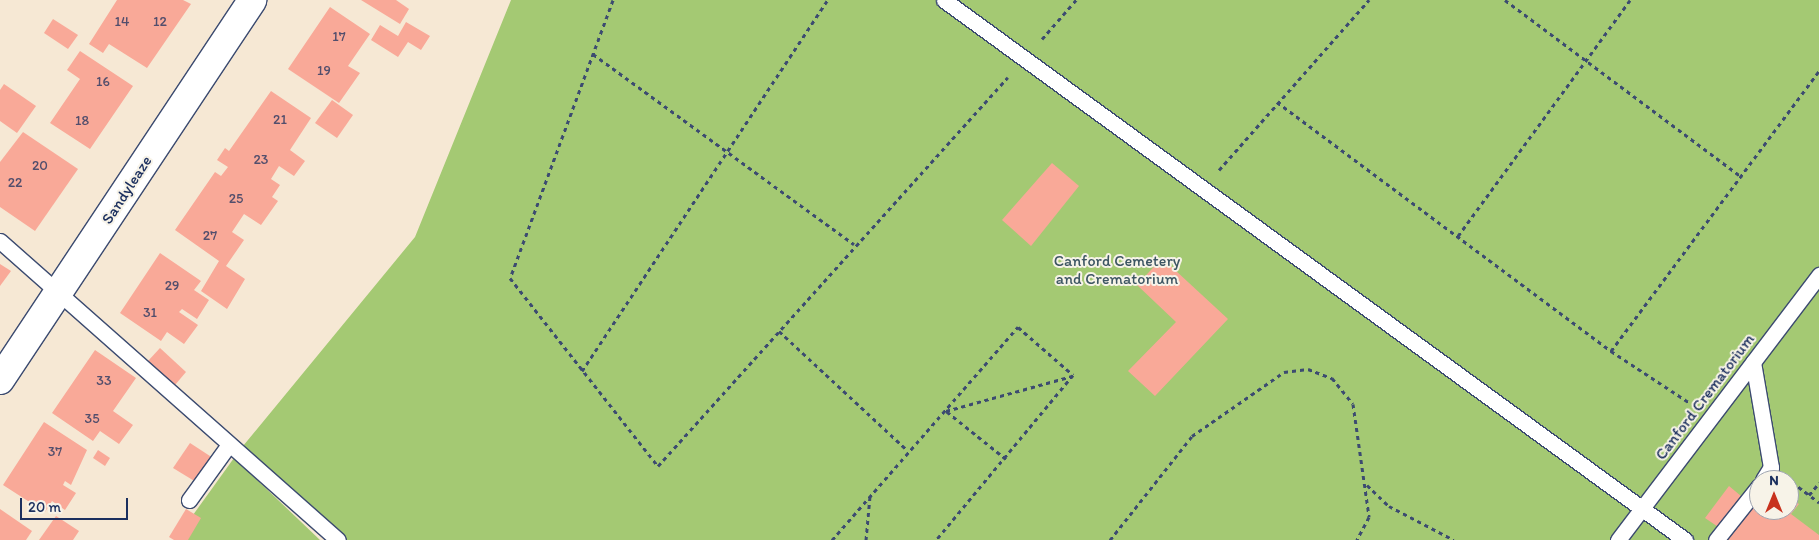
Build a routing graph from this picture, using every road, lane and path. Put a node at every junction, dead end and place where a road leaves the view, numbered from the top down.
1 (252, 0) edge
2 (613, 0) edge
3 (828, 0) edge
4 (944, 0) edge
5 (1076, 0) edge
6 (1369, 0) edge
7 (1505, 0) edge
8 (1630, 0) edge
9 (593, 54) junction
10 (1026, 58) junction
11 (1588, 61) junction
12 (1819, 71) edge
13 (1277, 102) junction
14 (729, 152) junction
15 (1742, 177) junction
16 (1204, 187) junction
17 (1458, 236) junction
18 (0, 241) edge
19 (854, 244) junction
20 (1819, 275) edge
21 (58, 294) junction
22 (779, 331) junction
23 (1612, 351) junction
24 (1752, 362) junction
25 (582, 371) junction
26 (1073, 376) junction
27 (0, 380) edge
28 (946, 411) junction
29 (1711, 417) junction
30 (228, 446) junction
31 (907, 450) junction
32 (1006, 459) junction
33 (1771, 466) junction
34 (1769, 470) edge
35 (1819, 483) edge
36 (1367, 484) junction
37 (870, 495) junction
38 (1809, 495) junction
39 (1749, 499) edge
40 (190, 500) dead end
41 (1819, 502) edge
42 (1642, 508) junction
43 (338, 540) edge
44 (832, 540) edge
45 (866, 540) edge
46 (936, 540) edge
47 (1110, 540) edge
48 (1357, 540) edge
49 (1454, 540) edge
50 (1618, 540) edge
51 (1686, 540) edge
52 (1716, 540) edge

1 - 21 street, Sandyleaze
2 - 9 path
3 - 14 path
4 - 10 lane
5 - 10 path
6 - 13 path
7 - 11 path
8 - 11 path
9 - 14 path
9 - 25 path
10 - 16 lane
10 - 19 path
11 - 15 path
11 - 17 path
12 - 15 path
13 - 16 path
13 - 17 path
14 - 19 path
14 - 25 path
15 - 23 path
16 - 42 lane
17 - 23 path
18 - 21 lane
19 - 22 path
20 - 24 lane, Canford Crematorium
21 - 27 street, Sandyleaze
21 - 30 lane
22 - 25 path
22 - 31 path
23 - 29 path
24 - 29 lane, Canford Crematorium
24 - 33 lane
26 - 28 path
26 - 28 path
26 - 32 path
28 - 31 path
28 - 32 path
29 - 42 lane, Canford Crematorium
30 - 40 lane
30 - 43 lane
31 - 37 path
32 - 46 path
33 - 34 lane
33 - 38 path
35 - 38 path
36 - 47 path
36 - 48 path
36 - 49 path
37 - 44 path
37 - 45 path
38 - 41 path
39 - 52 lane
42 - 50 lane, Canford Crematorium
42 - 51 lane

